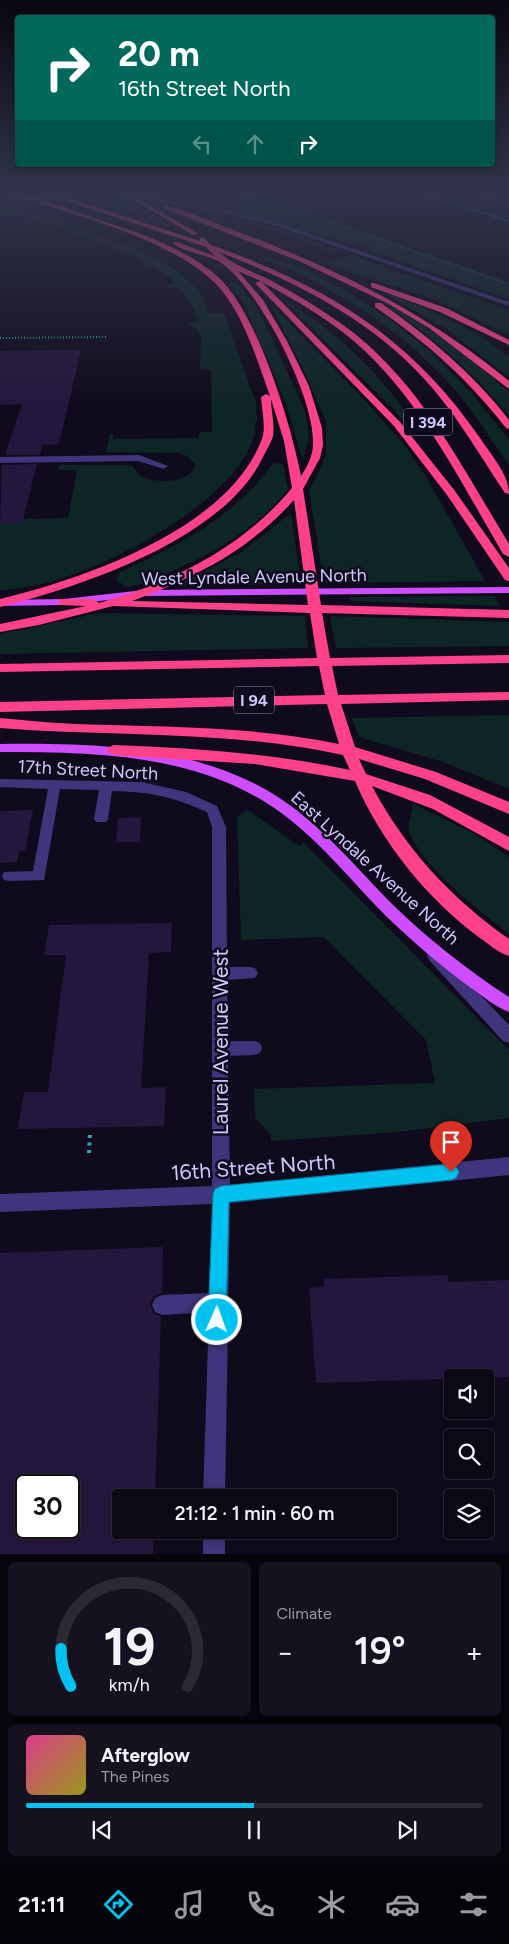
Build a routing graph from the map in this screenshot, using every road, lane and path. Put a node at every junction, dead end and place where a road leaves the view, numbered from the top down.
1 (191, 263) edge
2 (224, 263) edge
3 (226, 263) edge
4 (234, 263) edge
5 (255, 263) edge
6 (296, 263) edge
7 (300, 263) edge
8 (309, 263) edge
9 (391, 263) edge
10 (446, 263) edge
11 (509, 284) edge
12 (233, 302) junction
13 (509, 304) edge
14 (494, 336) junction
15 (108, 337) dead end
16 (0, 338) edge
17 (509, 343) edge
18 (509, 348) edge
19 (506, 383) edge
20 (509, 426) edge
21 (0, 460) edge
22 (164, 466) dead end
23 (509, 491) edge
24 (509, 554) edge
25 (509, 577) edge
26 (509, 590) edge
27 (64, 602) junction
28 (0, 603) edge
29 (509, 614) edge
30 (0, 628) edge
31 (509, 659) edge
32 (0, 668) edge
33 (509, 696) edge
34 (0, 707) edge
35 (0, 723) edge
36 (0, 748) edge
37 (113, 750) junction
38 (0, 783) edge
39 (55, 784) junction
40 (106, 786) junction
41 (509, 808) edge
42 (101, 819) dead end
43 (219, 827) joint
44 (509, 844) edge
45 (9, 876) dead end
46 (405, 924) junction
47 (509, 949) edge
48 (250, 973) dead end
49 (220, 974) junction
50 (509, 1005) edge
51 (509, 1036) edge
52 (254, 1048) dead end
53 (220, 1049) junction
54 (90, 1132) dead end
55 (89, 1153) dead end
56 (509, 1166) edge
57 (221, 1194) junction
58 (0, 1203) edge
59 (218, 1302) junction
60 (162, 1305) dead end
61 (214, 1489) edge
62 (214, 1539) edge
63 (214, 1554) edge

1 - 12 highway
2 - 24 highway, I 394
3 - 30 highway
4 - 25 highway
5 - 23 highway, I 394
6 - 14 highway
7 - 20 highway
8 - 19 highway
9 - 13 street
10 - 11 path
12 - 28 highway
12 - 47 highway
14 - 17 highway
14 - 18 highway
15 - 16 path
21 - 22 street
26 - 27 main road, West Lyndale Avenue North
27 - 28 main road, West Lyndale Avenue North
27 - 29 highway
31 - 32 highway, I 94
33 - 34 highway, I 94
35 - 41 highway
36 - 37 main road, East Lyndale Avenue North
37 - 44 highway
37 - 46 main road, East Lyndale Avenue North
38 - 39 street, 17th Street North
39 - 40 street, 17th Street North
39 - 45 street
40 - 42 street
40 - 43 street, 17th Street North
43 - 49 street, Laurel Avenue West
46 - 50 main road, East Lyndale Avenue North
46 - 51 street
48 - 49 street
49 - 53 street, Laurel Avenue West
52 - 53 street
53 - 57 street, Laurel Avenue West
54 - 55 path
56 - 57 street, 16th Street North
57 - 58 street, 16th Street North
57 - 59 street, Laurel Avenue West
59 - 60 street
59 - 61 street, Laurel Avenue West
62 - 63 street

